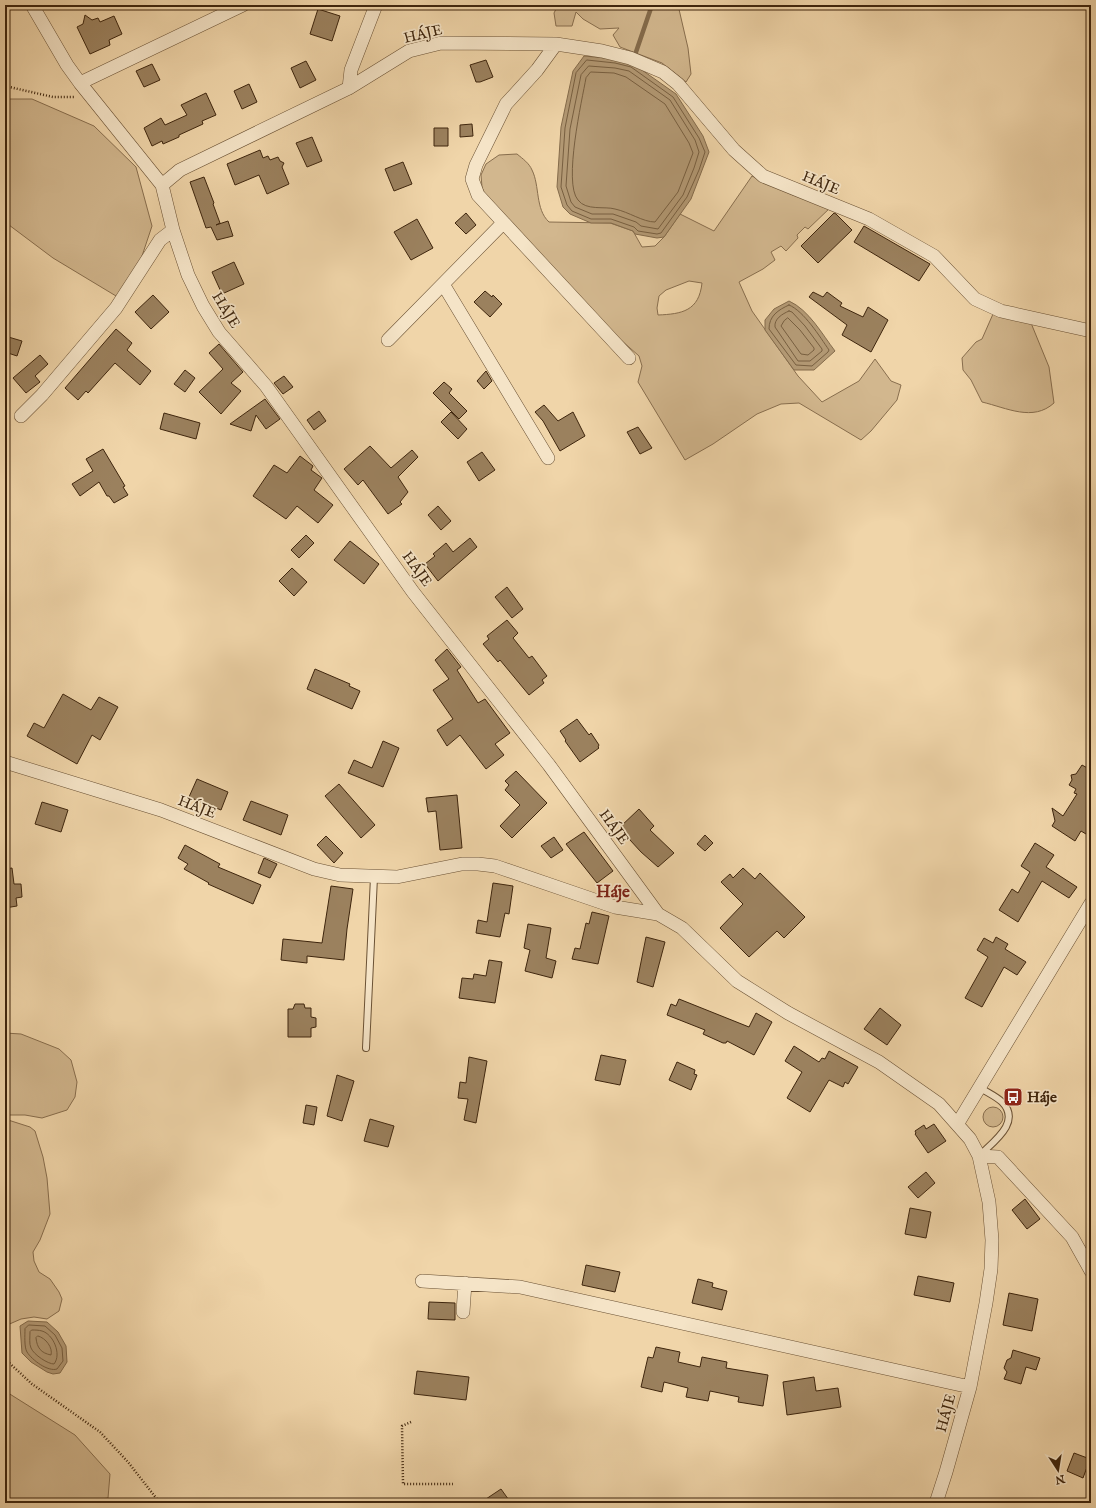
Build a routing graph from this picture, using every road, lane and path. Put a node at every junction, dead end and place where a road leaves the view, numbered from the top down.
1 (32, 5) edge
2 (243, 5) edge
3 (376, 5) edge
4 (556, 44) junction
5 (80, 83) junction
6 (5, 86) edge
7 (349, 88) junction
8 (91, 96) junction
9 (162, 185) junction
10 (503, 223) junction
11 (173, 230) junction
12 (443, 284) junction
13 (1091, 331) edge
14 (388, 340) dead end
15 (629, 358) dead end
16 (21, 416) dead end
17 (548, 458) dead end
18 (5, 762) edge
19 (374, 877) junction
20 (1091, 903) edge
21 (658, 914) junction
22 (366, 1048) dead end
23 (979, 1087) junction
24 (958, 1123) junction
25 (979, 1156) junction
26 (1091, 1271) edge
27 (422, 1281) dead end
28 (465, 1283) junction
29 (463, 1312) dead end
30 (5, 1359) edge
31 (970, 1386) junction
32 (411, 1422) dead end
33 (453, 1484) dead end
34 (160, 1503) edge
35 (936, 1503) edge

1 - 5 street
2 - 5 street
3 - 7 street
4 - 7 street, HÁJE
4 - 10 street
4 - 13 street, HÁJE
5 - 8 street
6 - 8 path
7 - 9 street, HÁJE
8 - 9 street
9 - 11 street, HÁJE
10 - 12 street
10 - 15 street
11 - 16 street
11 - 21 street, HÁJE
12 - 14 street
12 - 17 street
18 - 19 street, HÁJE
19 - 21 street, HÁJE
19 - 22 lane
20 - 23 street
21 - 24 street, HÁJE
23 - 24 street
23 - 25 lane
24 - 25 street, HÁJE
25 - 26 street
25 - 31 street, HÁJE
27 - 28 street
28 - 29 street
28 - 31 street
30 - 34 path
31 - 35 street, HÁJE
32 - 33 path

